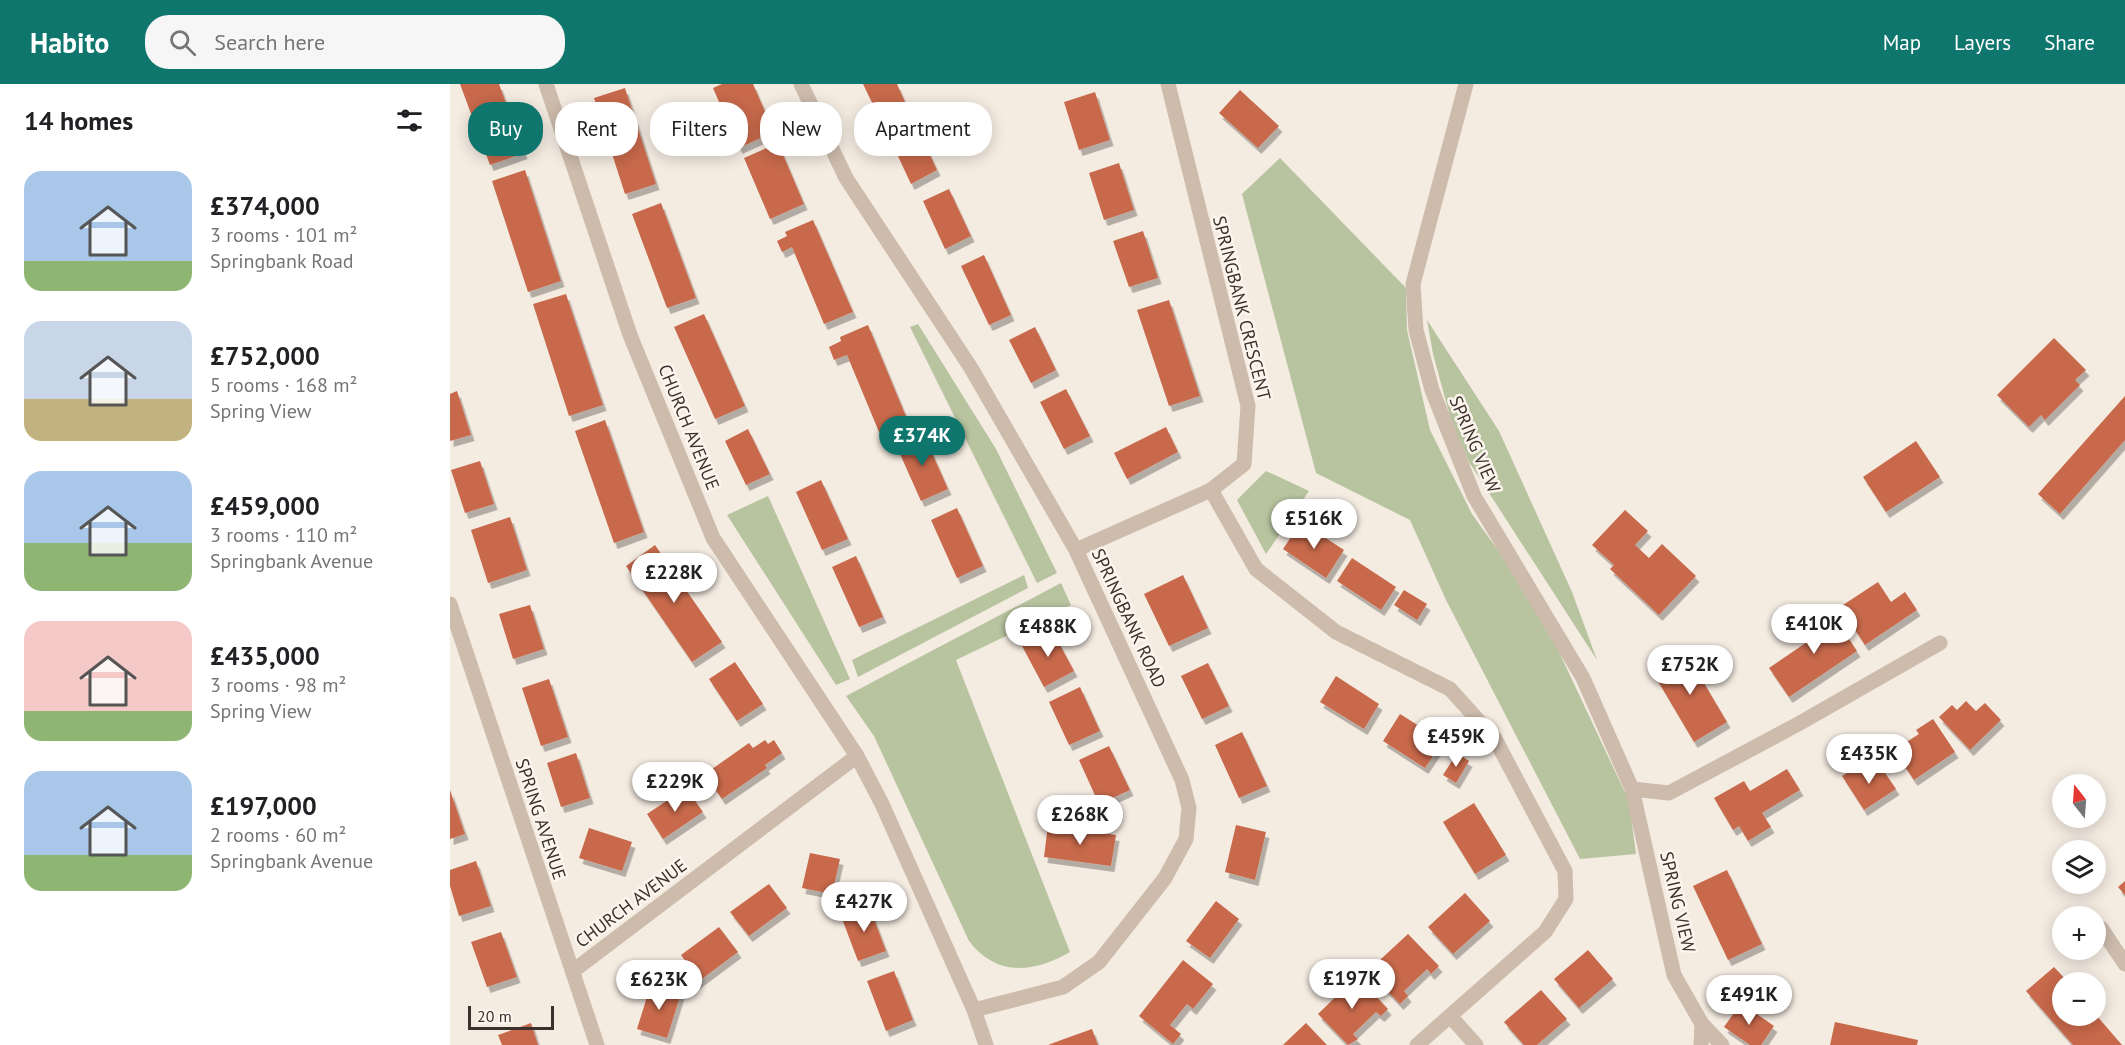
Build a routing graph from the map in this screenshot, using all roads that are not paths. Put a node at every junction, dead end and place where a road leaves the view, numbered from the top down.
1 (546, 84) edge
2 (801, 84) edge
3 (1168, 84) edge
4 (1466, 84) edge
5 (1210, 490) junction
6 (1076, 550) junction
7 (450, 604) edge
8 (1940, 643) dead end
9 (857, 756) junction
10 (1632, 789) junction
11 (2106, 936) edge
12 (2125, 964) edge
13 (573, 971) junction
14 (974, 1010) junction
15 (1450, 1016) junction
16 (1702, 1024) junction
17 (597, 1045) edge
18 (986, 1045) edge
19 (1417, 1045) edge
20 (1476, 1045) edge
21 (1701, 1045) edge
22 (1722, 1045) edge

1 - 9 street, CHURCH AVENUE
2 - 6 street, SPRINGBANK ROAD
3 - 5 street, SPRINGBANK CRESCENT
4 - 10 street, SPRING VIEW
5 - 6 street, SPRINGBANK CRESCENT
5 - 15 street
6 - 14 street, SPRINGBANK ROAD
7 - 13 street, SPRING AVENUE
8 - 10 street
9 - 13 street, CHURCH AVENUE
9 - 14 street, CHURCH AVENUE
10 - 16 street, SPRING VIEW
11 - 12 street
13 - 17 street, SPRING AVENUE
14 - 18 street
15 - 19 street
15 - 20 street
16 - 21 street
16 - 22 street, SPRING VIEW

